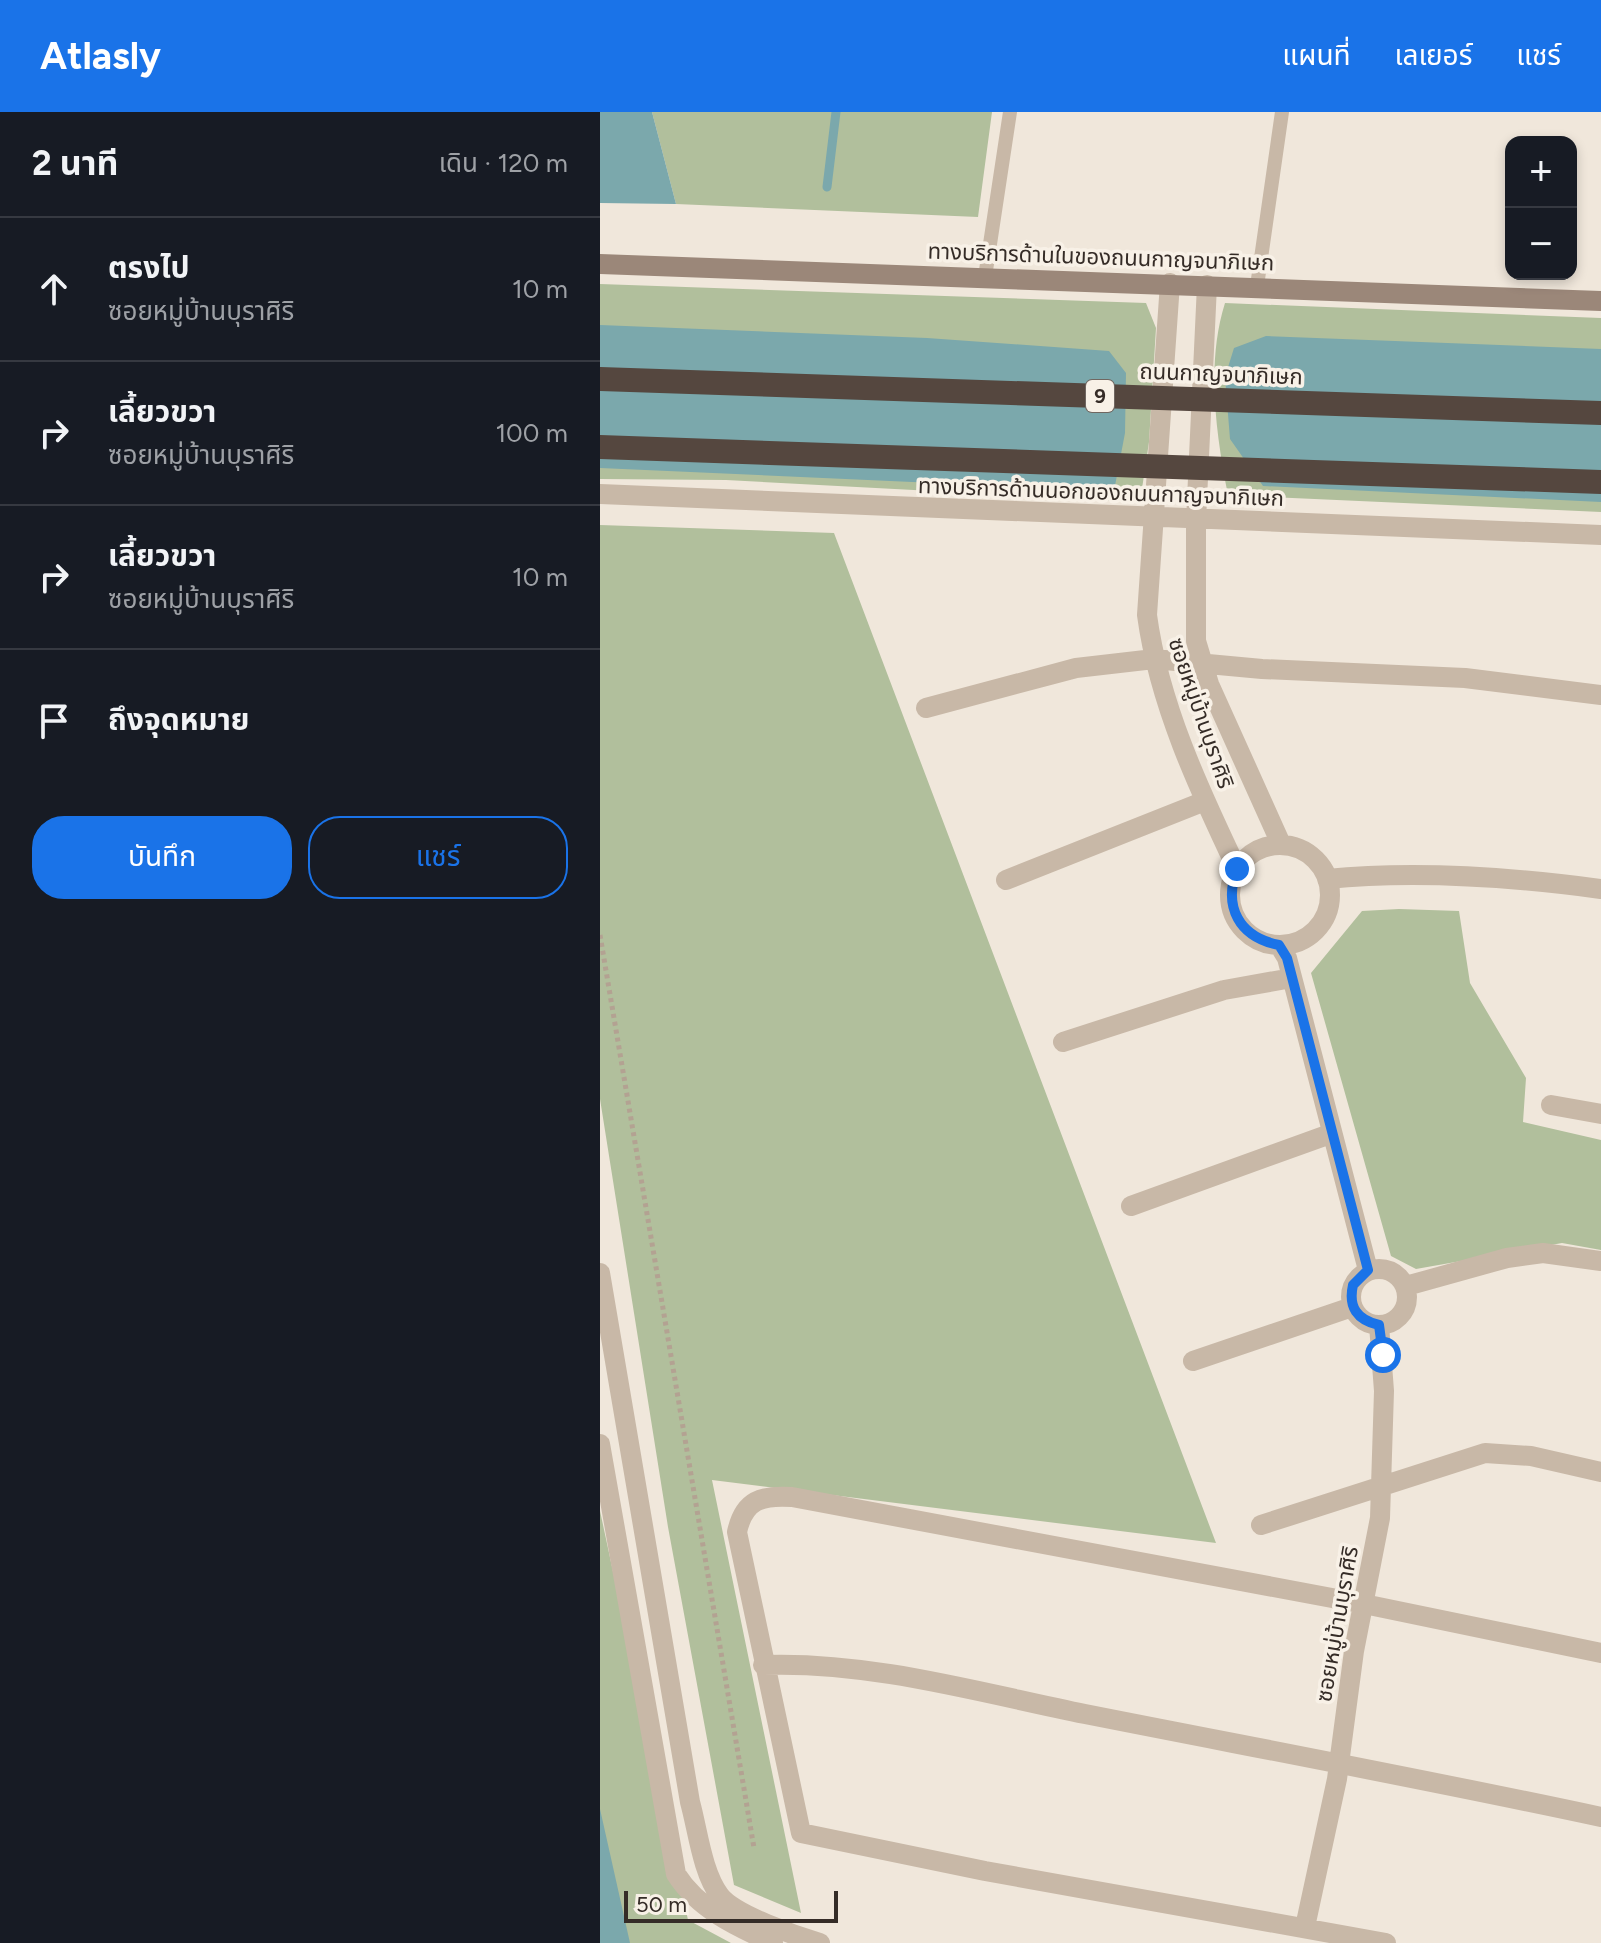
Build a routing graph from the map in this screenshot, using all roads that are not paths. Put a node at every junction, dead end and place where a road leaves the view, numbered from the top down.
1 (1010, 112) edge
2 (1282, 112) edge
3 (600, 264) edge
4 (985, 277) junction
5 (1170, 283) junction
6 (1207, 285) junction
7 (1257, 286) junction
8 (1601, 301) edge
9 (600, 379) edge
10 (1601, 413) edge
11 (600, 447) edge
12 (1601, 482) edge
13 (600, 494) edge
14 (1157, 519) junction
15 (1196, 521) junction
16 (1601, 535) edge
17 (1154, 659) junction
18 (1201, 665) junction
19 (1601, 695) edge
20 (926, 708) dead end
21 (1205, 801) junction
22 (1281, 844) junction
23 (1237, 869) junction
24 (1327, 879) junction
25 (1006, 880) dead end
26 (1601, 889) edge
27 (1279, 945) junction
28 (1292, 978) junction
29 (1063, 1042) dead end
30 (1551, 1105) dead end
31 (1601, 1114) edge
32 (1330, 1134) junction
33 (1131, 1206) dead end
34 (1601, 1261) edge
35 (1368, 1270) junction
36 (600, 1273) edge
37 (1406, 1286) junction
38 (1352, 1307) junction
39 (1379, 1325) junction
40 (1193, 1361) dead end
41 (600, 1444) edge
42 (1601, 1472) edge
43 (1381, 1485) junction
44 (1261, 1525) dead end
45 (1364, 1604) junction
46 (1601, 1653) edge
47 (763, 1665) junction
48 (1339, 1761) junction
49 (1601, 1817) edge
50 (1305, 1927) junction
51 (773, 1943) edge
52 (820, 1943) edge
53 (1386, 1943) edge

1 - 4 lane
2 - 7 lane
3 - 4 main road, ทางบริการด้านในของถนนกาญจนาภิเษก
4 - 5 main road, ทางบริการด้านในของถนนกาญจนาภิเษก
5 - 6 main road, ทางบริการด้านในของถนนกาญจนาภิเษก
5 - 14 street, ซอยหมู่บ้านบุราศิริ
6 - 7 main road, ทางบริการด้านในของถนนกาญจนาภิเษก
6 - 15 street, ซอยหมู่บ้านบุราศิริ
7 - 8 main road, ทางบริการด้านในของถนนกาญจนาภิเษก
9 - 10 highway, ถนนกาญจนาภิเษก / 9
11 - 12 highway
13 - 14 street, ทางบริการด้านนอกของถนนกาญจนาภิเษก
14 - 15 street, ทางบริการด้านนอกของถนนกาญจนาภิเษก
14 - 17 street, ซอยหมู่บ้านบุราศิริ
15 - 16 street, ทางบริการด้านนอกของถนนกาญจนาภิเษก
15 - 18 street, ซอยหมู่บ้านบุราศิริ
17 - 18 street
17 - 20 street
17 - 21 street, ซอยหมู่บ้านบุราศิริ
18 - 19 street
18 - 22 street, ซอยหมู่บ้านบุราศิริ
21 - 23 street, ซอยหมู่บ้านบุราศิริ
21 - 25 street
22 - 23 street
22 - 24 street
23 - 27 street
24 - 26 street
24 - 27 street
27 - 28 street
28 - 29 street
28 - 32 street
30 - 31 street
32 - 33 street
32 - 35 street
34 - 37 street
35 - 37 street
35 - 38 street
36 - 52 street
37 - 39 street
38 - 39 street
38 - 40 street
39 - 43 street, ซอยหมู่บ้านบุราศิริ
41 - 51 street
42 - 43 street
43 - 44 street
43 - 45 street, ซอยหมู่บ้านบุราศิริ
45 - 46 street
45 - 47 street
45 - 48 street, ซอยหมู่บ้านบุราศิริ
47 - 48 street
47 - 50 street
48 - 49 street
48 - 50 street, ซอยหมู่บ้านบุราศิริ
50 - 53 street

